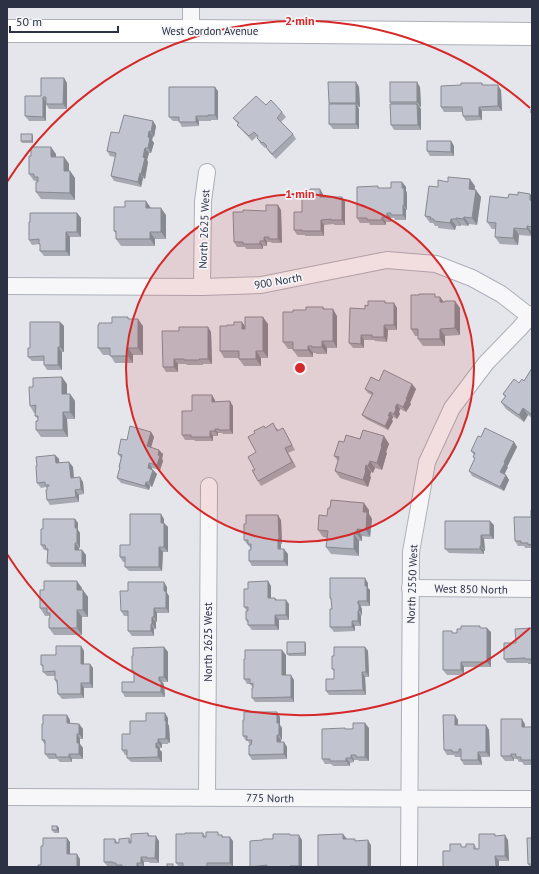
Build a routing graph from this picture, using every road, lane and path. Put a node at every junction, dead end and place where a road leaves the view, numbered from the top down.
1 (191, 7) edge
2 (7, 31) edge
3 (191, 31) junction
4 (532, 34) edge
5 (207, 172) dead end
6 (7, 286) edge
7 (202, 287) junction
8 (531, 316) edge
9 (209, 486) dead end
10 (410, 588) junction
11 (532, 589) edge
12 (7, 797) edge
13 (208, 797) junction
14 (409, 799) junction
15 (532, 799) edge
16 (409, 867) edge

1 - 3 street
2 - 3 main road, West Gordon Avenue
3 - 4 main road, West Gordon Avenue
5 - 7 street, North 2625 West
6 - 7 street, 900 North
7 - 8 street, 900 North
8 - 10 street, North 2550 West
9 - 13 street, North 2625 West
10 - 11 street, West 850 North
10 - 14 street, North 2550 West
12 - 13 street, 775 North
13 - 14 street, 775 North
14 - 15 street, 775 North
14 - 16 street, North 2550 West

